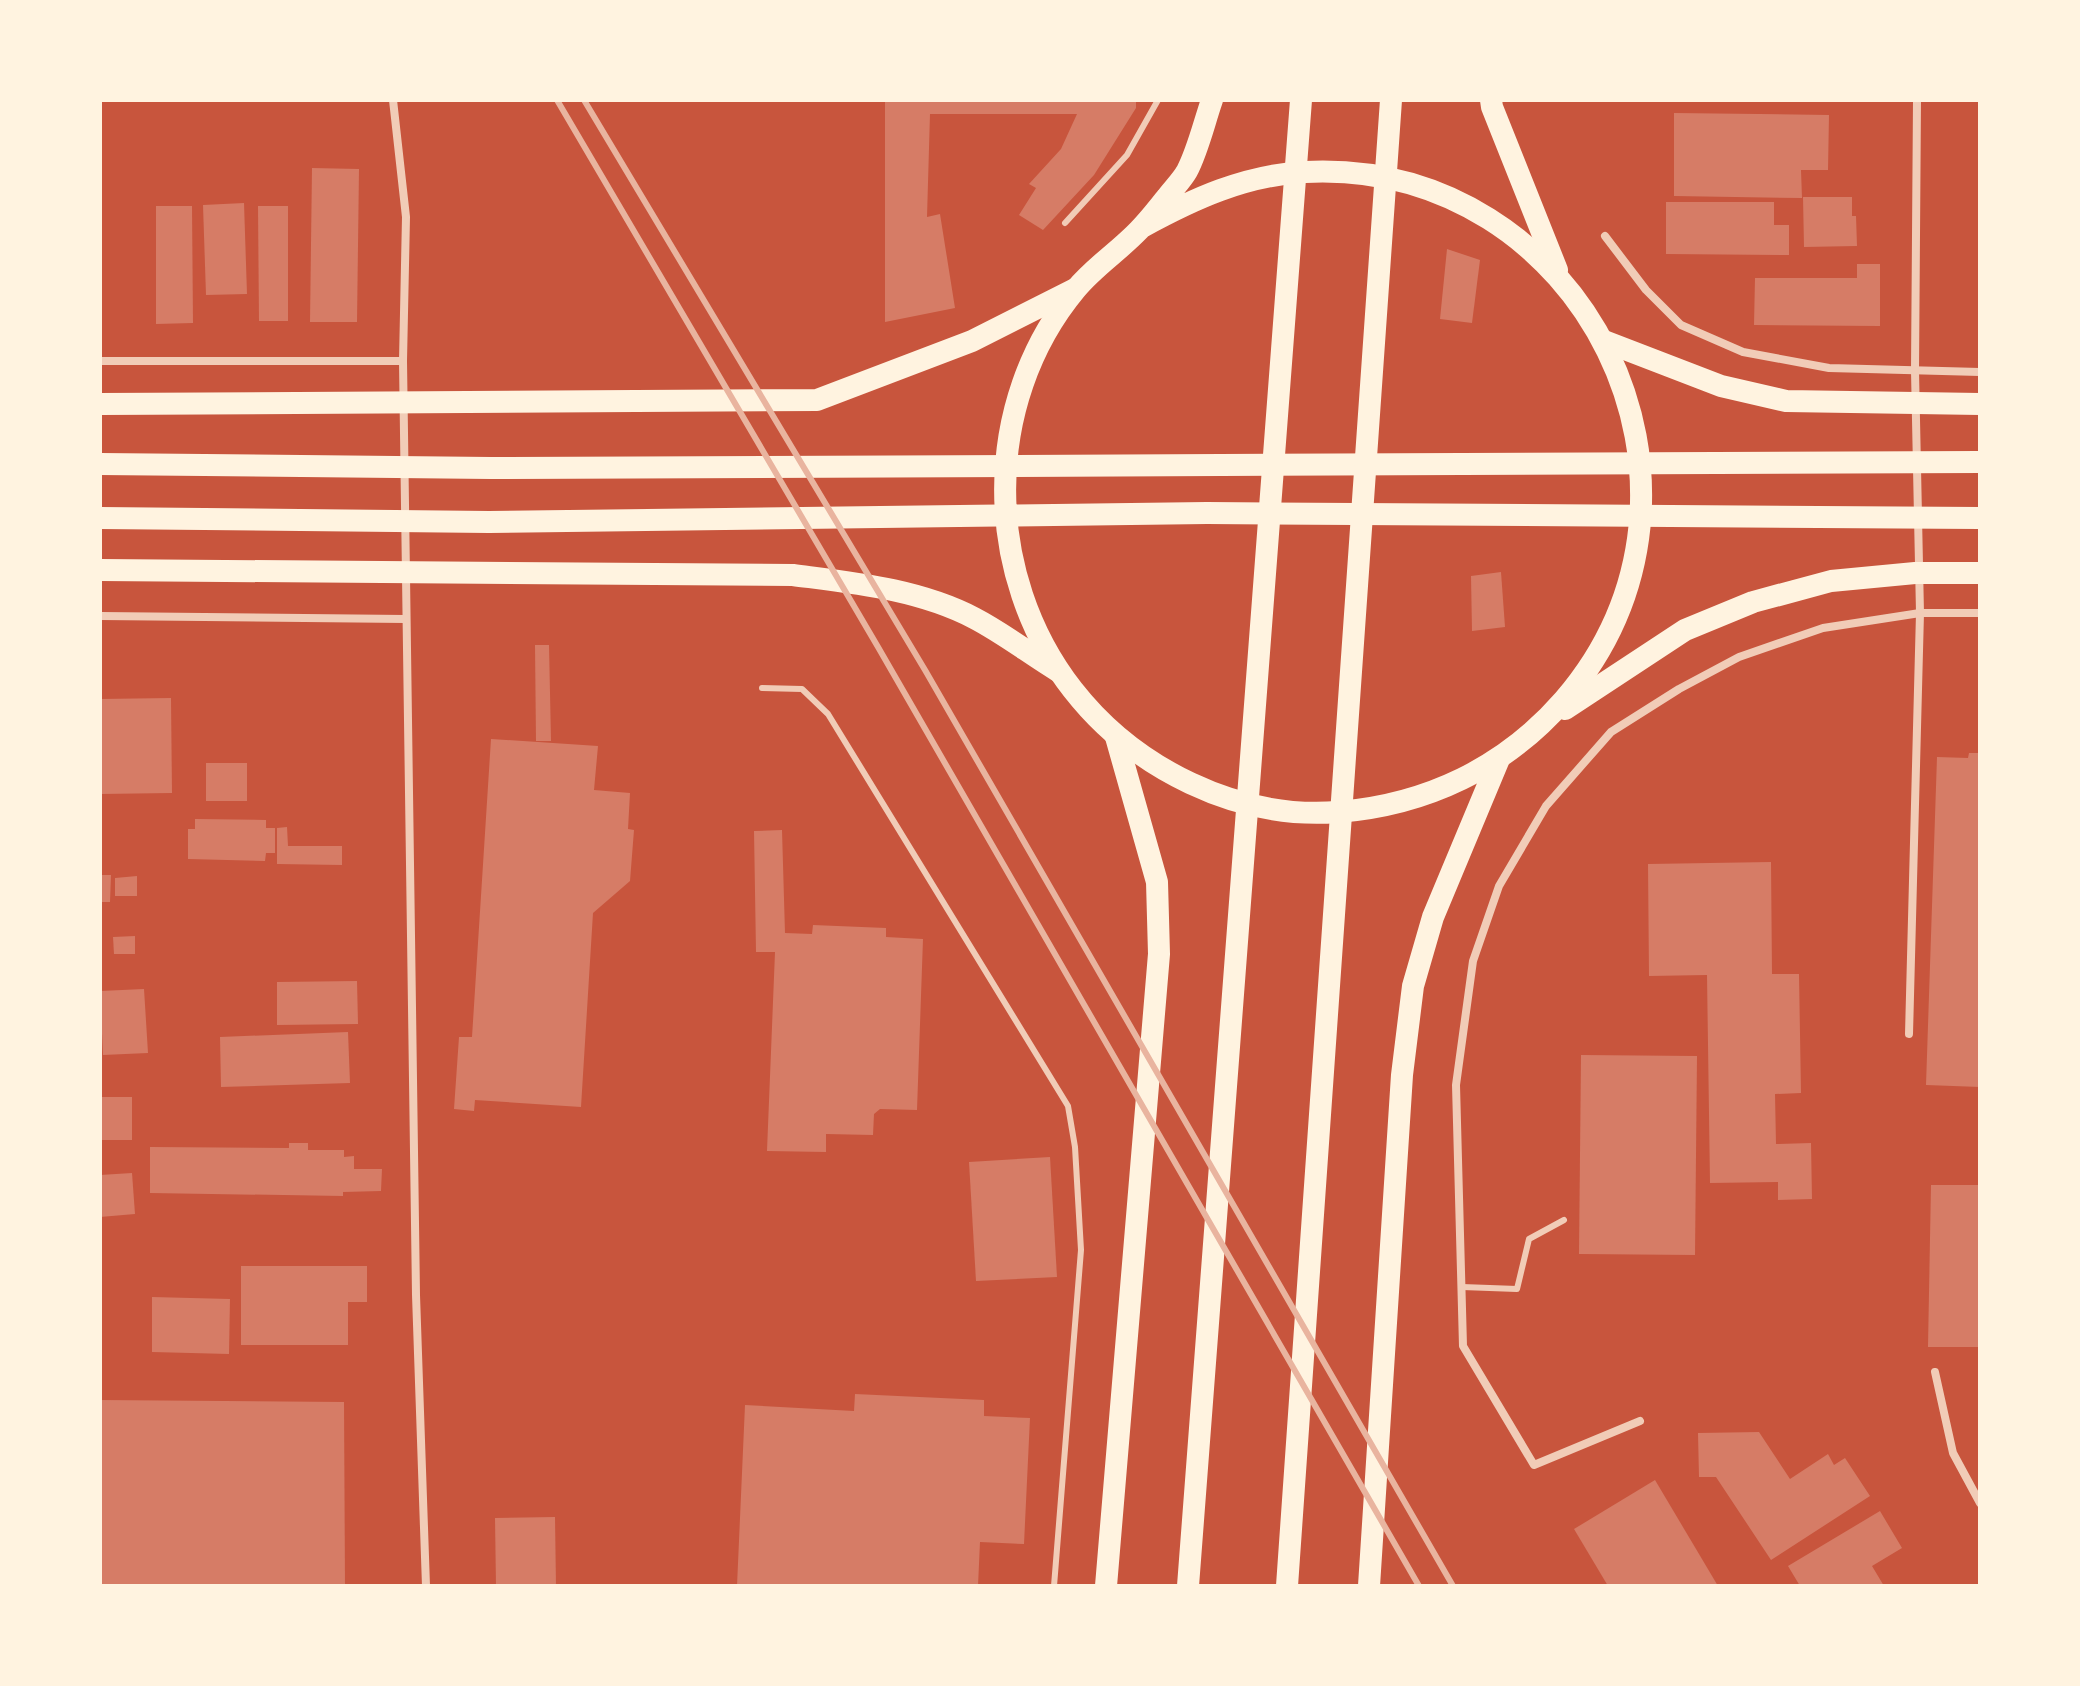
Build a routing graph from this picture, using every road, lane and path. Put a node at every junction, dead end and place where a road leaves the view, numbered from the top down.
1 (393, 100) edge
2 (1158, 100) edge
3 (1212, 100) edge
4 (1301, 100) edge
5 (1391, 100) edge
6 (1491, 100) edge
7 (1917, 100) edge
8 (1065, 223) dead end
9 (1142, 227) junction
10 (1605, 236) dead end
11 (1560, 278) junction
12 (1076, 289) junction
13 (1604, 341) junction
14 (100, 361) edge
15 (403, 361) junction
16 (1915, 371) junction
17 (1980, 372) edge
18 (100, 404) edge
19 (1980, 404) edge
20 (1980, 462) edge
21 (100, 464) edge
22 (100, 518) edge
23 (1980, 518) edge
24 (100, 570) edge
25 (1980, 573) edge
26 (1920, 613) junction
27 (1980, 613) edge
28 (100, 616) edge
29 (406, 619) junction
30 (1059, 672) junction
31 (762, 688) dead end
32 (1544, 723) junction
33 (1116, 737) junction
34 (1499, 759) junction
35 (1909, 1034) dead end
36 (1564, 1220) dead end
37 (1462, 1287) junction
38 (1935, 1372) dead end
39 (1640, 1421) dead end
40 (1980, 1503) edge
41 (426, 1586) edge
42 (1054, 1586) edge
43 (1106, 1586) edge
44 (1188, 1586) edge
45 (1287, 1586) edge
46 (1369, 1586) edge

1 - 15 street
2 - 8 lane
3 - 9 highway
4 - 44 highway
5 - 45 highway
6 - 11 highway
7 - 16 street
9 - 11 highway
9 - 12 highway
10 - 16 street
11 - 13 highway
12 - 18 highway
12 - 30 highway
13 - 19 highway
13 - 32 highway
14 - 15 street
15 - 29 street
16 - 17 street
16 - 26 street
20 - 21 highway
22 - 23 highway
24 - 30 highway
25 - 32 highway
26 - 27 street
26 - 35 street
26 - 37 street
28 - 29 street
29 - 41 street
30 - 33 highway
31 - 42 lane
32 - 34 highway
33 - 34 highway
33 - 43 highway
34 - 46 highway
36 - 37 lane
37 - 39 street
38 - 40 street

